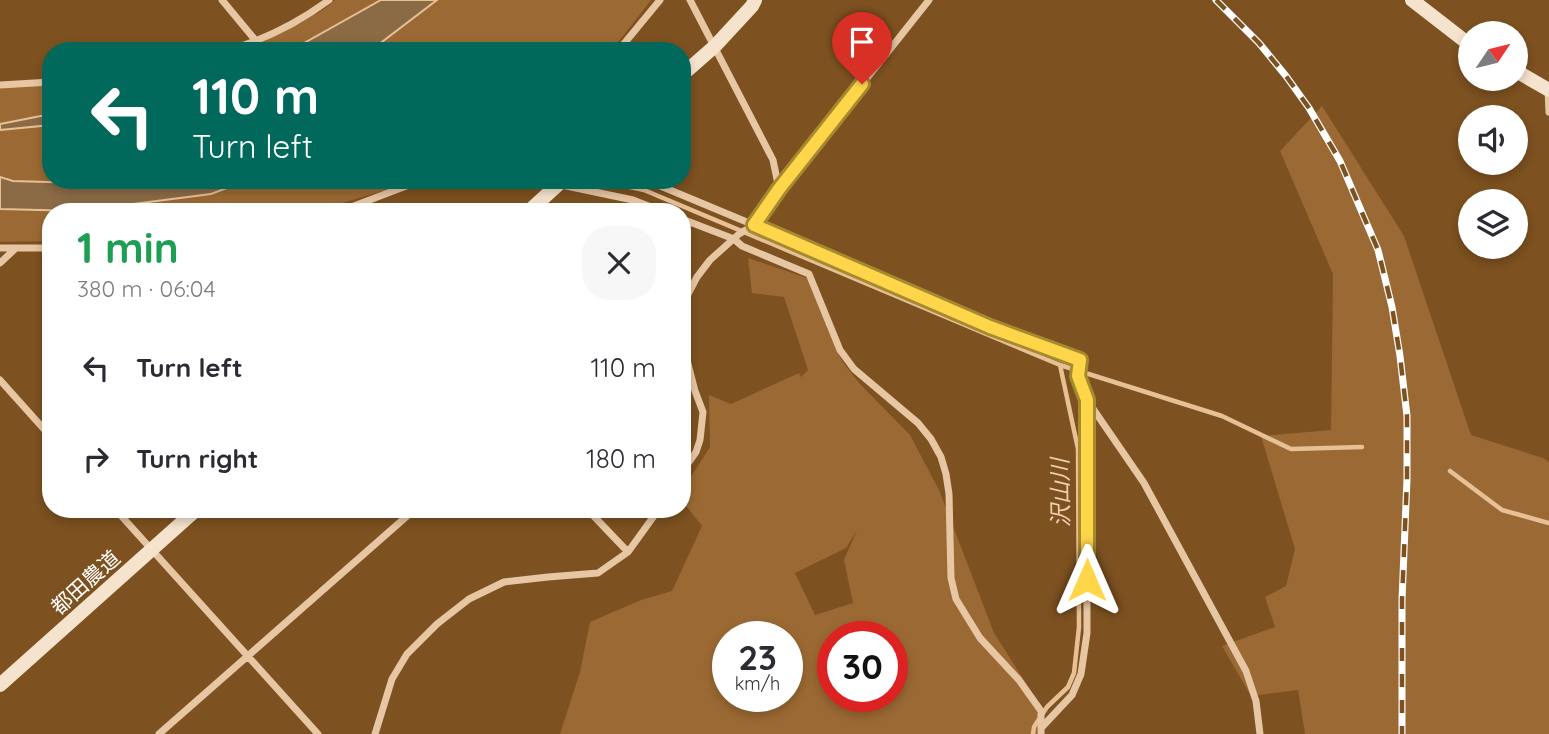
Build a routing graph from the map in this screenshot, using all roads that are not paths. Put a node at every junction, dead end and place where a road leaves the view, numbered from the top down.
1 (222, 0) edge
2 (320, 0) edge
3 (329, 0) edge
4 (660, 0) edge
5 (690, 0) edge
6 (755, 0) edge
7 (929, 0) edge
8 (1412, 0) edge
9 (306, 17) junction
10 (1458, 36) edge
11 (256, 41) junction
12 (253, 42) edge
13 (625, 42) edge
14 (715, 46) junction
15 (691, 67) edge
16 (1528, 78) edge
17 (42, 83) edge
18 (0, 85) edge
19 (1548, 90) edge
20 (1549, 112) edge
21 (398, 189) edge
22 (553, 189) edge
23 (589, 189) edge
24 (667, 189) edge
25 (779, 189) junction
26 (362, 203) edge
27 (538, 203) edge
28 (641, 203) edge
29 (691, 222) edge
30 (752, 226) junction
31 (737, 237) junction
32 (0, 248) edge
33 (15, 248) junction
34 (42, 248) edge
35 (0, 263) edge
36 (691, 288) edge
37 (691, 375) edge
38 (0, 380) edge
39 (1087, 400) junction
40 (42, 427) edge
41 (691, 459) edge
42 (124, 518) edge
43 (187, 518) edge
44 (405, 518) edge
45 (596, 518) edge
46 (653, 518) edge
47 (152, 550) junction
48 (628, 552) junction
49 (247, 656) junction
50 (0, 685) edge
51 (1041, 728) edge
52 (159, 734) edge
53 (318, 734) edge
54 (375, 734) edge
55 (1260, 734) edge

1 - 11 street
2 - 9 street
3 - 9 street
4 - 13 street
5 - 14 street
6 - 14 street
7 - 25 street
8 - 10 street
9 - 11 street
11 - 12 street
14 - 15 street
14 - 25 street
16 - 19 street
17 - 18 street
19 - 20 street
21 - 26 street
22 - 27 street
23 - 28 street
24 - 30 street
25 - 30 street
29 - 31 street
30 - 31 street
30 - 39 street
31 - 36 street
31 - 51 street
32 - 33 street
33 - 34 street
33 - 35 street
37 - 41 street
38 - 40 street
39 - 51 street
39 - 55 street
42 - 47 street
43 - 47 street, 都田農道
44 - 49 street
45 - 48 street
46 - 48 street
47 - 49 street
47 - 50 street, 都田農道
48 - 54 street
49 - 52 street
49 - 53 street

